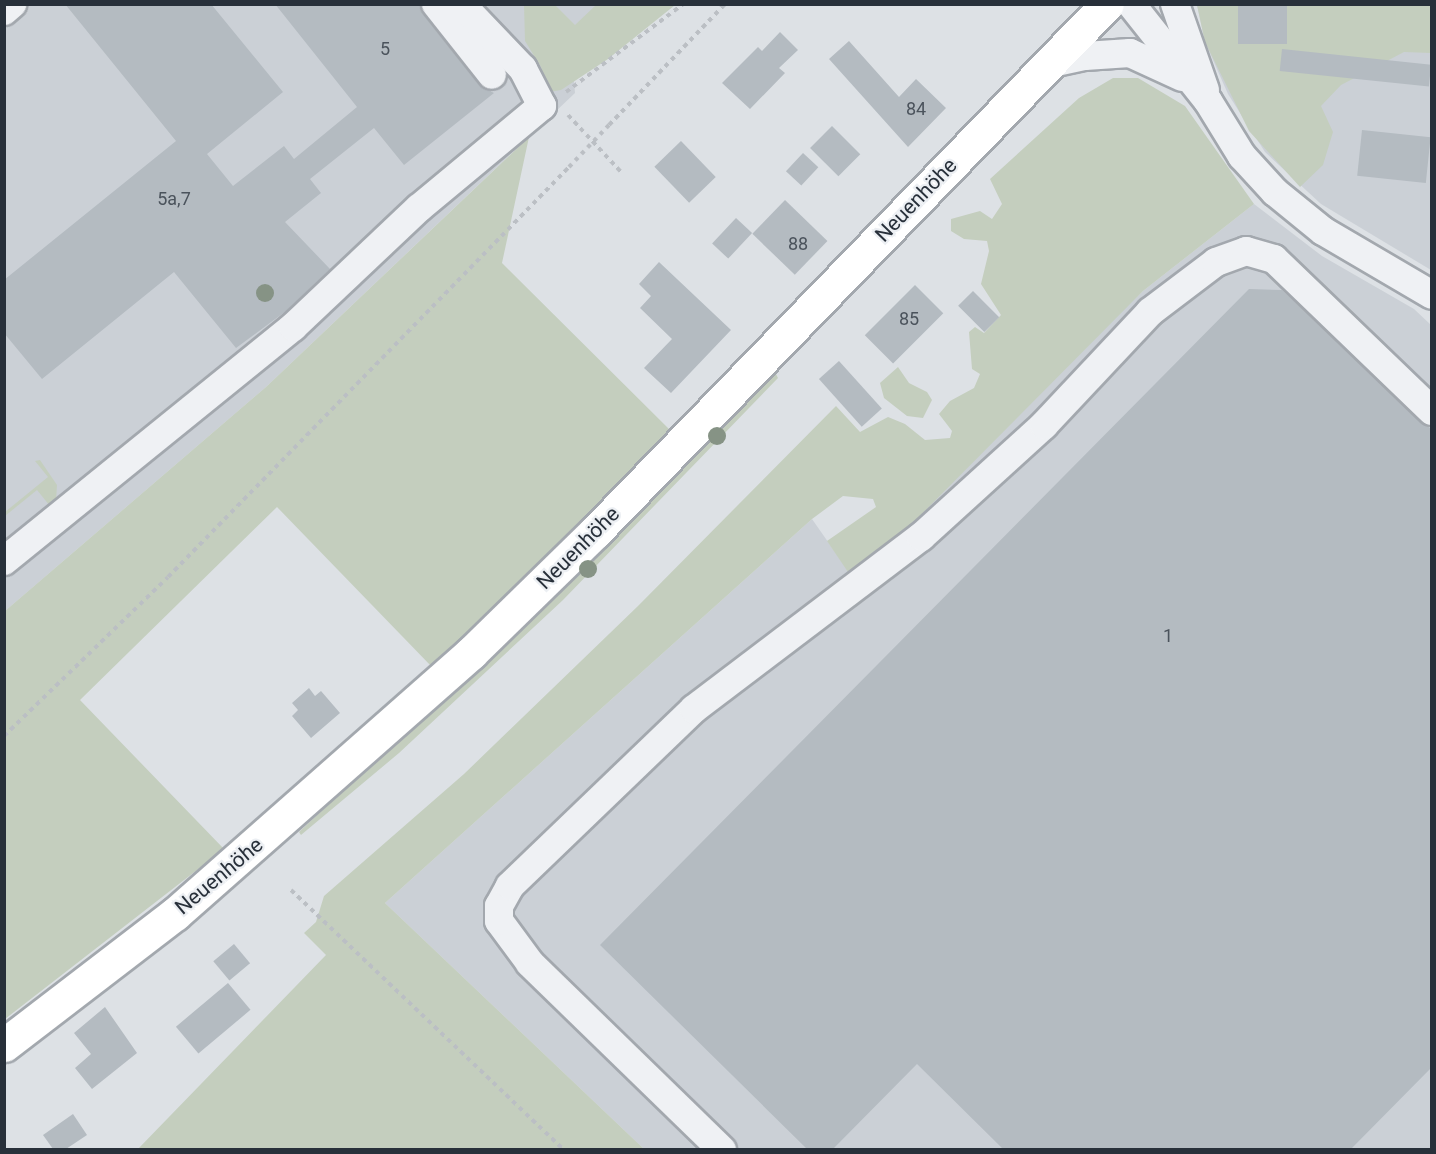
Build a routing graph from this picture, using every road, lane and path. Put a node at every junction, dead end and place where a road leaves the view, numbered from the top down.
1 (12, 4) edge
2 (436, 4) edge
3 (461, 4) edge
4 (683, 4) edge
5 (725, 4) edge
6 (1107, 4) edge
7 (1131, 4) edge
8 (1175, 4) edge
9 (4, 11) edge
10 (1047, 64) junction
11 (492, 75) dead end
12 (1199, 92) junction
13 (542, 106) junction
14 (622, 173) dead end
15 (1431, 295) edge
16 (1431, 411) edge
17 (4, 561) edge
18 (4, 736) edge
19 (291, 890) dead end
20 (4, 1045) edge
21 (564, 1149) edge
22 (722, 1149) edge

1 - 9 street
2 - 11 street
3 - 13 street
4 - 13 path
5 - 18 path, bridge
6 - 10 main road, Neuenhöhe
7 - 12 street
8 - 12 street
10 - 12 street
10 - 20 main road, Neuenhöhe
12 - 15 street
13 - 14 path
13 - 17 street
16 - 22 street
19 - 21 path

